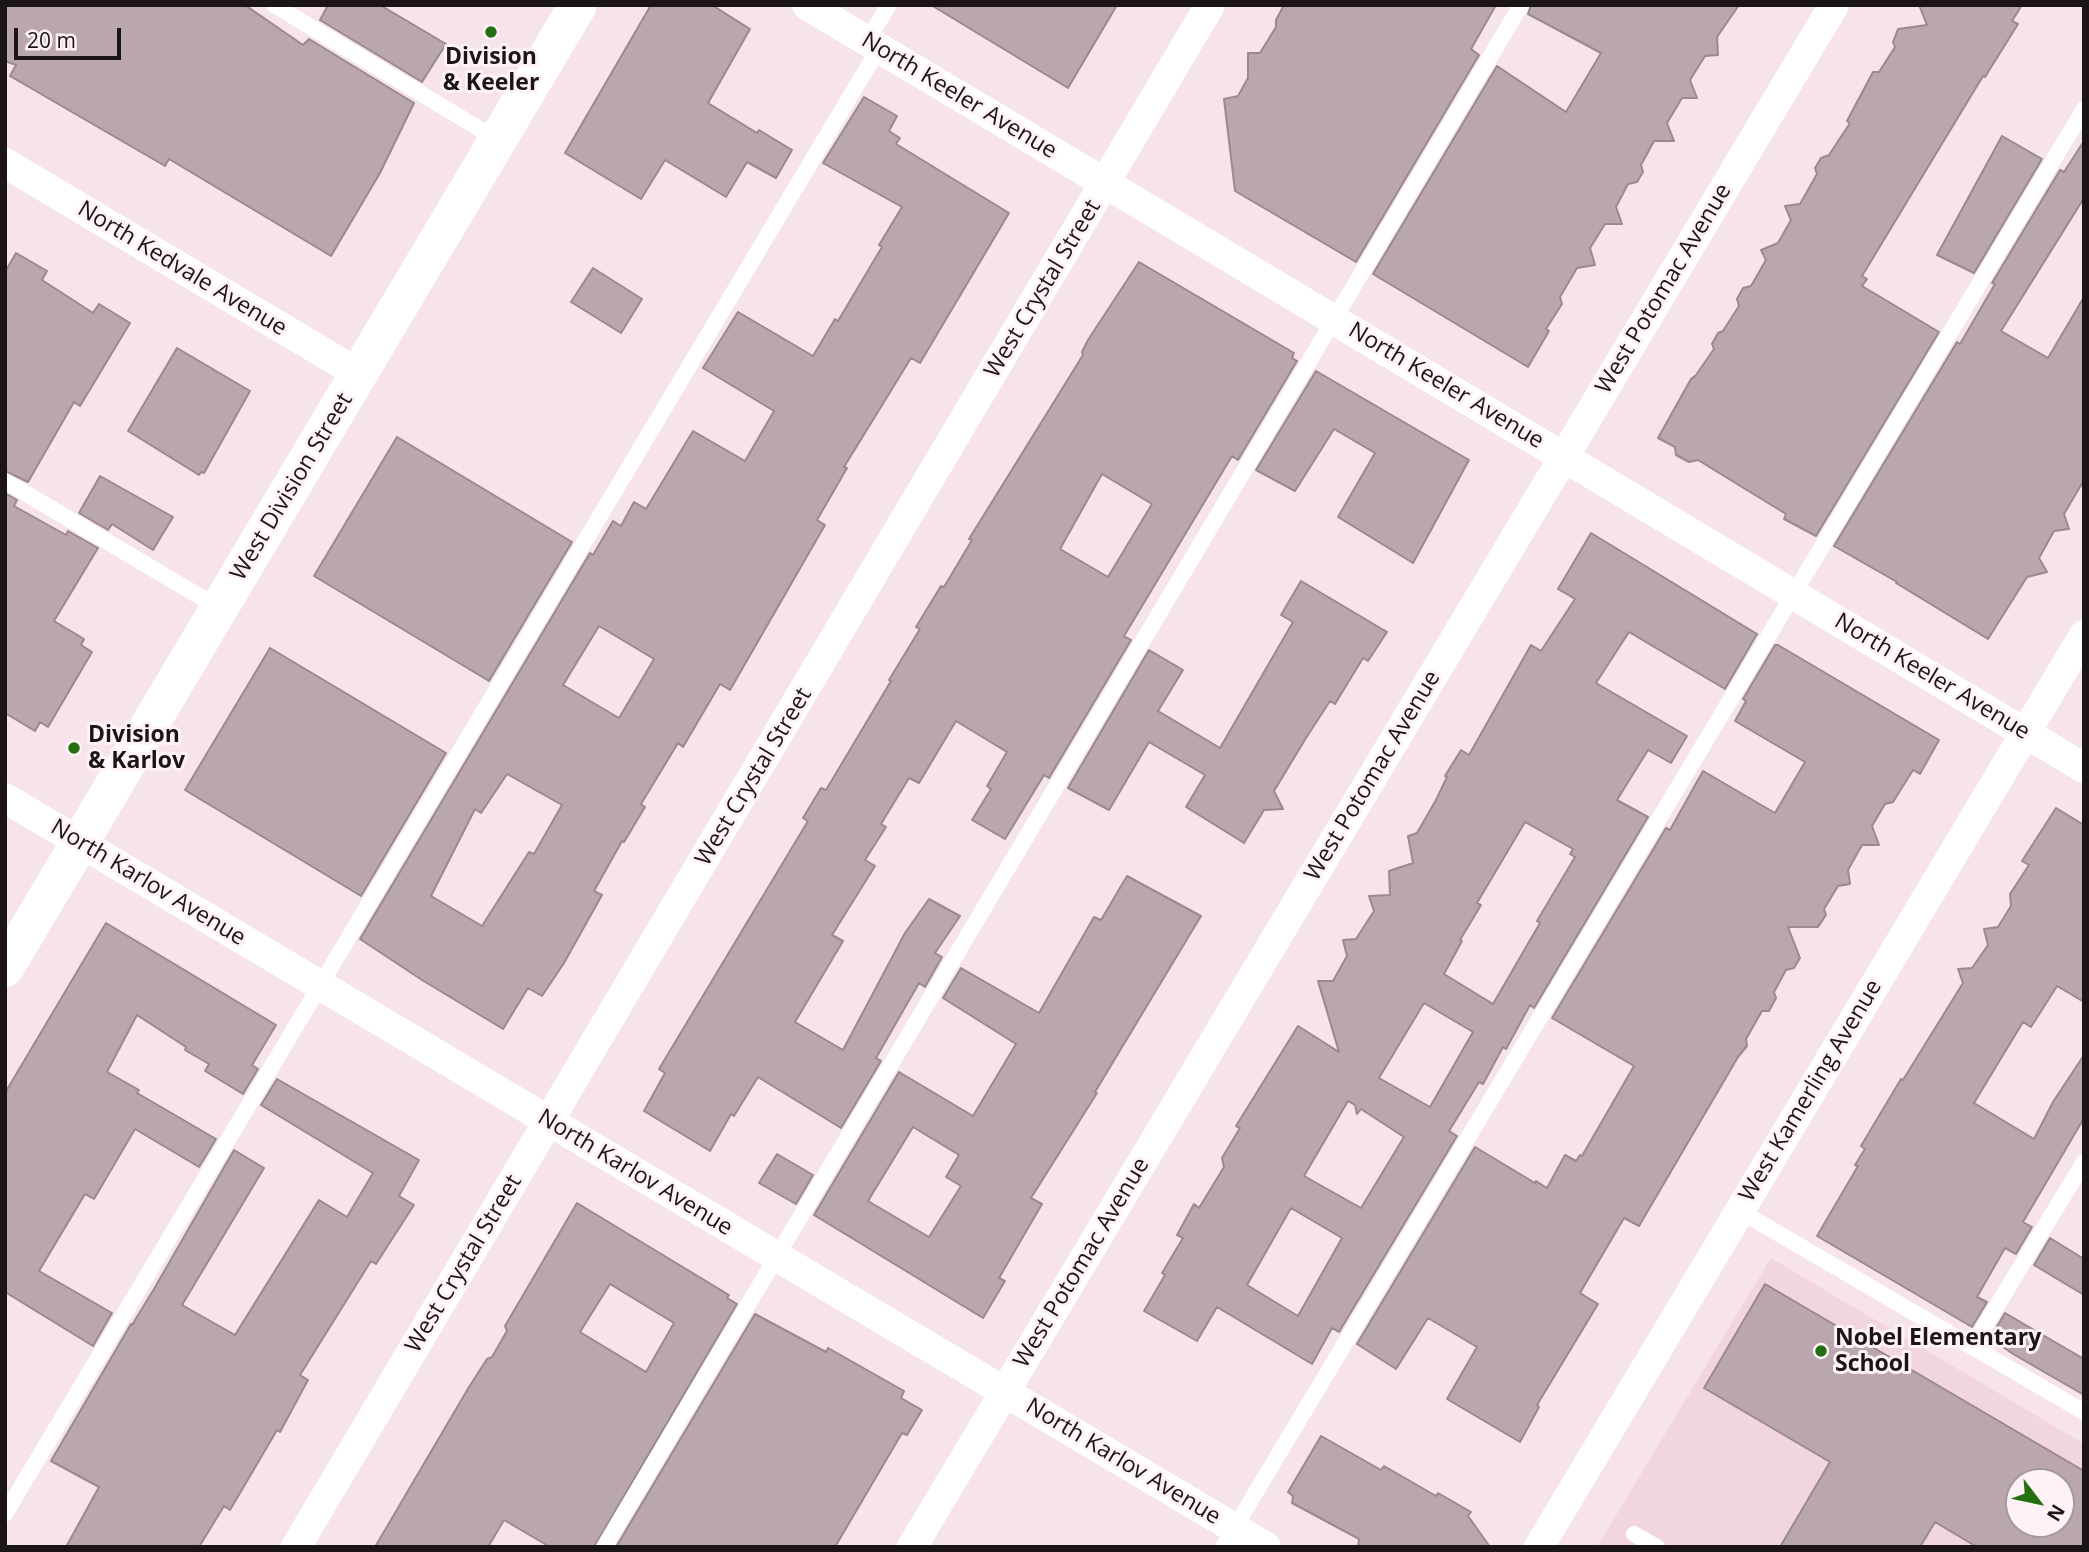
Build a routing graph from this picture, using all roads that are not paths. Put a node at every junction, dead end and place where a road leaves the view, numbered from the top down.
1 (274, 5) edge
2 (578, 5) edge
3 (807, 5) edge
4 (889, 5) edge
5 (1210, 5) edge
6 (1521, 5) edge
7 (1834, 5) edge
8 (873, 45) junction
9 (2084, 109) edge
10 (498, 140) junction
11 (5, 163) edge
12 (1105, 183) junction
13 (1334, 319) junction
14 (359, 374) junction
15 (1564, 457) junction
16 (5, 481) edge
17 (1793, 594) junction
18 (219, 608) junction
19 (2084, 635) edge
20 (2025, 733) junction
21 (2084, 768) edge
22 (5, 798) edge
23 (80, 843) junction
24 (5, 968) edge
25 (320, 986) junction
26 (550, 1122) junction
27 (2084, 1162) edge
28 (1740, 1211) junction
29 (776, 1256) junction
30 (1972, 1347) junction
31 (1005, 1392) junction
32 (2084, 1412) edge
33 (5, 1514) edge
34 (1634, 1534) dead end
35 (1229, 1537) edge
36 (296, 1547) edge
37 (604, 1547) edge
38 (912, 1547) edge
39 (1266, 1547) edge
40 (1539, 1547) edge
41 (1657, 1547) edge

1 - 10 lane
2 - 10 main road, West Division Street
3 - 8 street, North Keeler Avenue
4 - 8 lane
5 - 12 street, West Crystal Street
6 - 13 lane
7 - 15 street, West Potomac Avenue
8 - 12 street, North Keeler Avenue
8 - 25 lane
9 - 17 lane
10 - 14 main road, West Division Street
11 - 14 street, North Kedvale Avenue
12 - 13 street, North Keeler Avenue
12 - 26 street, West Crystal Street
13 - 15 street, North Keeler Avenue
13 - 29 lane
14 - 18 main road, West Division Street
15 - 17 street, North Keeler Avenue
15 - 31 street, West Potomac Avenue
16 - 18 lane
17 - 20 street, North Keeler Avenue
17 - 35 lane
18 - 23 main road, West Division Street
19 - 20 street, West Kamerling Avenue
20 - 21 street, North Keeler Avenue
20 - 28 street, West Kamerling Avenue
22 - 23 street, North Karlov Avenue
23 - 24 main road, West Division Street
23 - 25 street, North Karlov Avenue
25 - 26 street, North Karlov Avenue
25 - 33 lane
26 - 29 street, North Karlov Avenue
26 - 36 street, West Crystal Street
27 - 30 lane
28 - 30 lane
28 - 40 street, West Kamerling Avenue
29 - 31 street, North Karlov Avenue
29 - 37 lane
30 - 32 lane
31 - 35 street, North Karlov Avenue
31 - 38 street, West Potomac Avenue
34 - 41 lane
35 - 39 street, North Karlov Avenue

